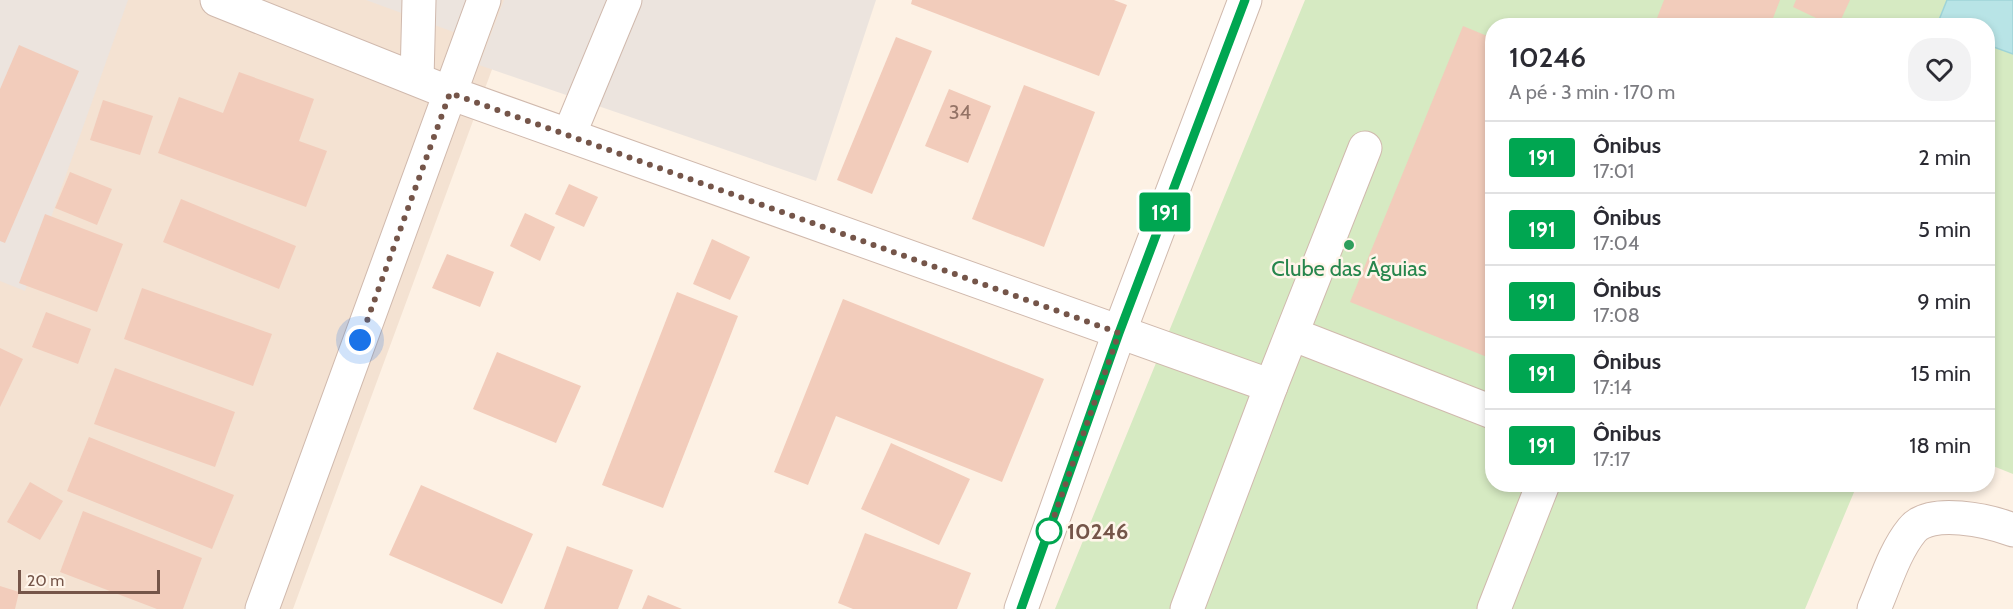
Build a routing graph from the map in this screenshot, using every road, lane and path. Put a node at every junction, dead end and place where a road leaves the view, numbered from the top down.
1 (217, 0) edge
2 (419, 0) edge
3 (484, 0) edge
4 (625, 0) edge
5 (1245, 0) edge
6 (417, 80) junction
7 (450, 93) junction
8 (569, 135) junction
9 (1365, 148) dead end
10 (1119, 333) junction
11 (1292, 334) junction
12 (1271, 386) junction
13 (1485, 409) edge
14 (1540, 492) edge
15 (2013, 530) edge
16 (262, 609) edge
17 (1021, 609) edge
18 (1186, 609) edge
19 (1494, 609) edge
20 (1874, 609) edge

1 - 6 street
2 - 6 street
3 - 7 street
4 - 8 street
5 - 10 street
6 - 7 street
7 - 8 street
7 - 16 street
8 - 10 street
9 - 11 street
10 - 12 street
10 - 17 street
11 - 12 street
11 - 13 street
12 - 18 street
14 - 19 street
15 - 20 street

